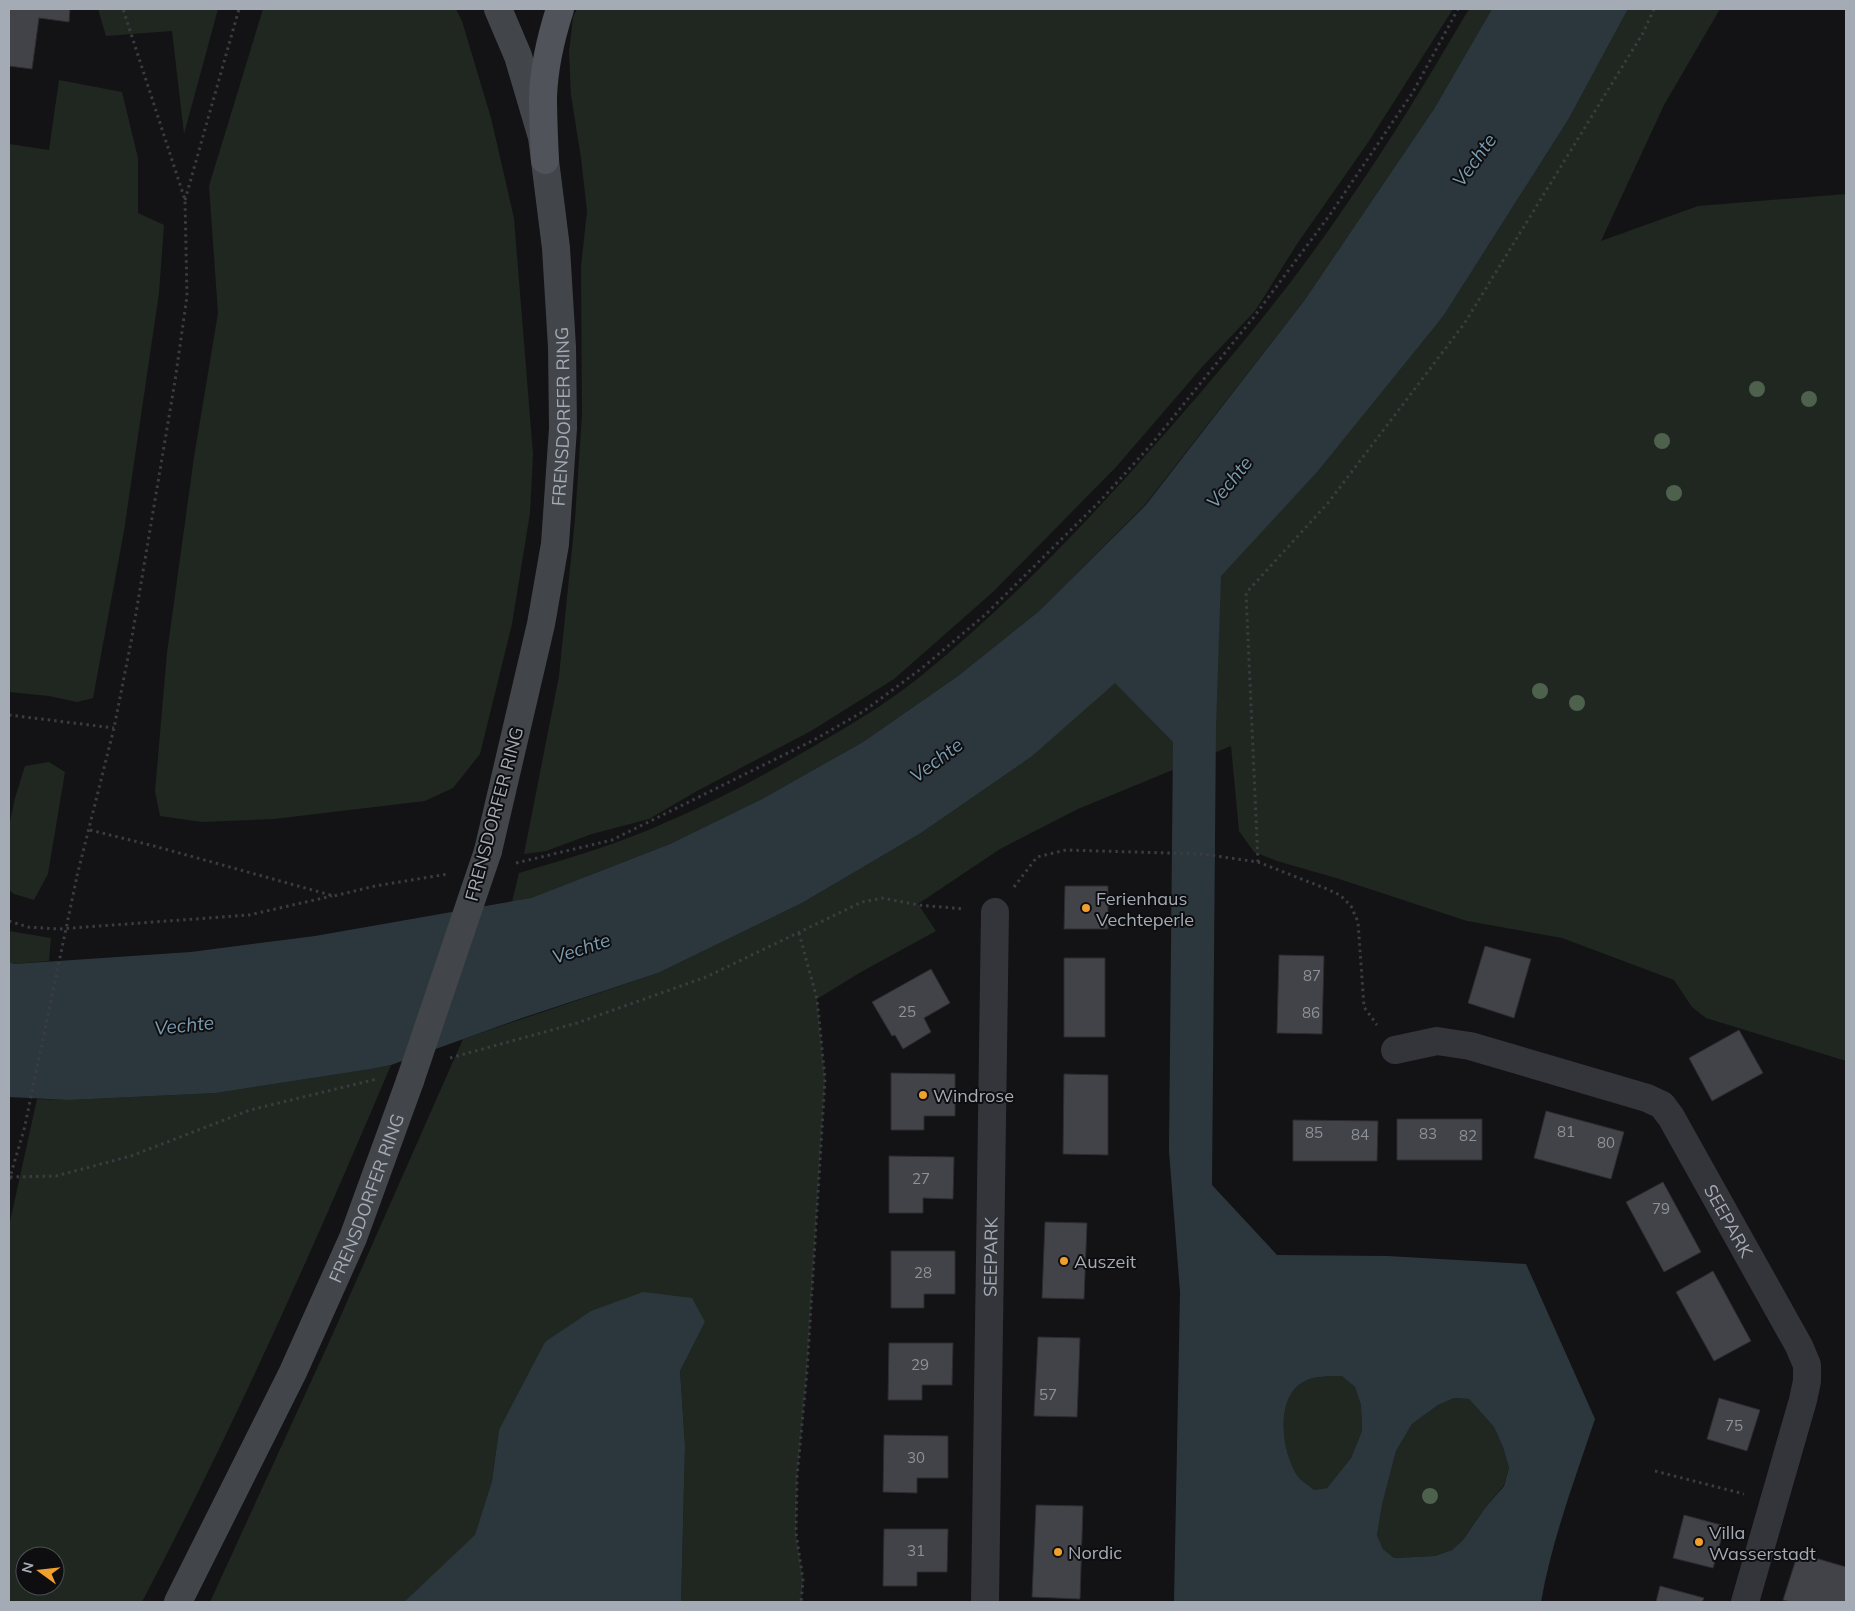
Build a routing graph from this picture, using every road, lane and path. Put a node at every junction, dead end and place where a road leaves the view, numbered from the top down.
1 (124, 9) edge
2 (239, 9) edge
3 (498, 9) edge
4 (560, 9) edge
5 (1458, 9) edge
6 (1654, 9) edge
7 (545, 160) junction
8 (184, 200) junction
9 (9, 715) edge
10 (114, 728) junction
11 (90, 830) junction
12 (497, 858) junction
13 (1258, 862) junction
14 (457, 872) dead end
15 (334, 896) junction
16 (995, 912) junction
17 (9, 921) edge
18 (799, 932) junction
19 (1395, 1050) joint
20 (446, 1060) dead end
21 (380, 1078) dead end
22 (9, 1178) edge
23 (1655, 1471) dead end
24 (1774, 1502) junction
25 (178, 1602) edge
26 (801, 1602) edge
27 (985, 1602) edge
28 (1745, 1602) edge

1 - 8 path
2 - 8 path
3 - 7 street, FRENSDORFER RING
4 - 7 main road
5 - 12 path
6 - 13 path
7 - 12 street, FRENSDORFER RING
8 - 10 path
9 - 10 path
10 - 11 path
11 - 15 path
11 - 22 path, bridge
12 - 25 street, FRENSDORFER RING, bridge
13 - 16 path
13 - 19 path
14 - 15 path
15 - 17 path
16 - 18 path
16 - 27 street, SEEPARK
18 - 20 path
18 - 26 path
19 - 24 street, SEEPARK
21 - 22 path
23 - 24 path
24 - 28 street, SEEPARK

